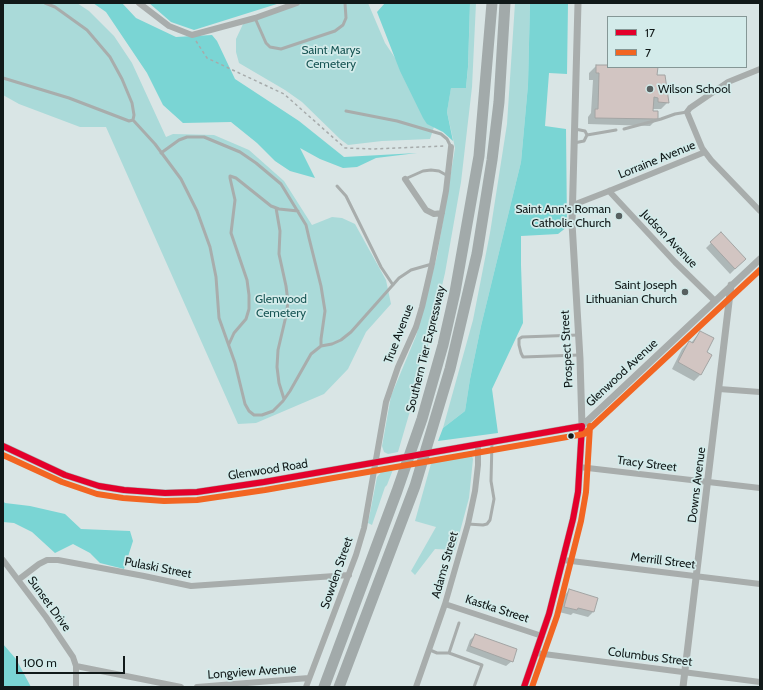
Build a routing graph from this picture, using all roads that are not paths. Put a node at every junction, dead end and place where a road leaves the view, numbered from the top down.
1 (45, 3) edge
2 (139, 3) edge
3 (298, 3) edge
4 (345, 3) edge
5 (492, 3) edge
6 (505, 3) edge
7 (578, 3) edge
8 (255, 18) junction
9 (760, 69) edge
10 (3, 78) edge
11 (346, 112) dead end
12 (687, 112) junction
13 (133, 120) junction
14 (624, 128) dead end
15 (575, 129) junction
16 (616, 130) dead end
17 (587, 135) junction
18 (574, 144) junction
19 (450, 147) joint
20 (705, 152) junction
21 (161, 153) junction
22 (448, 176) junction
23 (405, 179) joint
24 (337, 186) dead end
25 (609, 191) junction
26 (573, 205) junction
27 (276, 208) junction
28 (298, 211) junction
29 (760, 211) edge
30 (442, 214) junction
31 (760, 259) edge
32 (432, 264) junction
33 (393, 285) junction
34 (731, 285) junction
35 (715, 301) junction
36 (578, 335) junction
37 (229, 344) junction
38 (321, 346) junction
39 (579, 355) junction
40 (719, 389) junction
41 (760, 392) edge
42 (284, 399) junction
43 (582, 426) junction
44 (492, 442) junction
45 (478, 445) junction
46 (3, 446) edge
47 (376, 462) junction
48 (579, 467) junction
49 (708, 482) junction
50 (760, 488) edge
51 (468, 524) junction
52 (3, 560) edge
53 (563, 560) junction
54 (349, 575) junction
55 (697, 577) junction
56 (18, 580) junction
57 (760, 584) edge
58 (445, 604) junction
59 (459, 623) dead end
60 (542, 636) junction
61 (429, 650) junction
62 (449, 653) junction
63 (536, 653) junction
64 (76, 666) junction
65 (685, 672) junction
66 (309, 678) junction
67 (760, 682) edge
68 (76, 687) edge
69 (181, 687) edge
70 (197, 687) edge
71 (306, 687) edge
72 (324, 687) edge
73 (339, 687) edge
74 (416, 687) edge
75 (474, 687) edge
76 (524, 687) edge
77 (683, 687) edge

1 - 13 lane
2 - 8 street
3 - 8 street
4 - 8 lane
5 - 72 highway, Southern Tier Expressway
6 - 73 highway
7 - 15 street, Prospect Street
9 - 12 street
10 - 13 lane
11 - 19 lane
12 - 14 lane
12 - 20 street
13 - 21 lane
15 - 17 lane
15 - 18 street, Prospect Street
16 - 17 lane
17 - 18 lane
18 - 26 street, Prospect Street
19 - 22 street, True Avenue
20 - 25 street, Lorraine Avenue
20 - 29 street, Lorraine Avenue
21 - 28 lane
21 - 37 lane
22 - 23 lane
22 - 30 street, True Avenue
23 - 30 street
24 - 33 lane
25 - 26 street, Lorraine Avenue
25 - 35 street, Judson Avenue
26 - 36 street, Prospect Street
27 - 28 lane
27 - 37 lane
27 - 42 lane
28 - 38 lane
30 - 32 street, True Avenue
31 - 34 street, Glenwood Avenue
32 - 33 lane
32 - 47 street, True Avenue
33 - 38 lane
34 - 35 street, Glenwood Avenue
34 - 40 street, Downs Avenue
35 - 43 street, Glenwood Avenue
36 - 39 street, Prospect Street
36 - 39 lane
37 - 42 lane
38 - 42 lane
39 - 43 street, Prospect Street
40 - 41 street
40 - 49 street, Downs Avenue
43 - 44 street
43 - 48 street, Prospect Street
44 - 45 street
44 - 51 lane
45 - 47 street
45 - 51 street, Adams Street
46 - 47 street, Glenwood Road
47 - 54 street, Sowden Street
48 - 49 street, Tracy Street
48 - 53 street, Prospect Street
49 - 50 street, Tracy Street
49 - 55 street, Downs Avenue
51 - 58 street, Adams Street
52 - 56 street, Sunset Drive
53 - 55 street, Merrill Street
53 - 60 street, Prospect Street
54 - 56 street, Pulaski Street
54 - 66 street, Sowden Street
55 - 57 street, Merrill Street
55 - 65 street, Downs Avenue
56 - 64 street, Sunset Drive
58 - 60 street, Kastka Street
58 - 61 street, Adams Street
59 - 62 lane
60 - 63 street, Prospect Street
61 - 62 lane
61 - 74 street, Adams Street
62 - 75 lane
63 - 65 street, Columbus Street
63 - 76 street, Prospect Street
64 - 68 street, Sunset Drive
64 - 69 street
65 - 67 street, Columbus Street
65 - 77 street, Downs Avenue
66 - 70 street, Longview Avenue
66 - 71 street, Sowden Street

